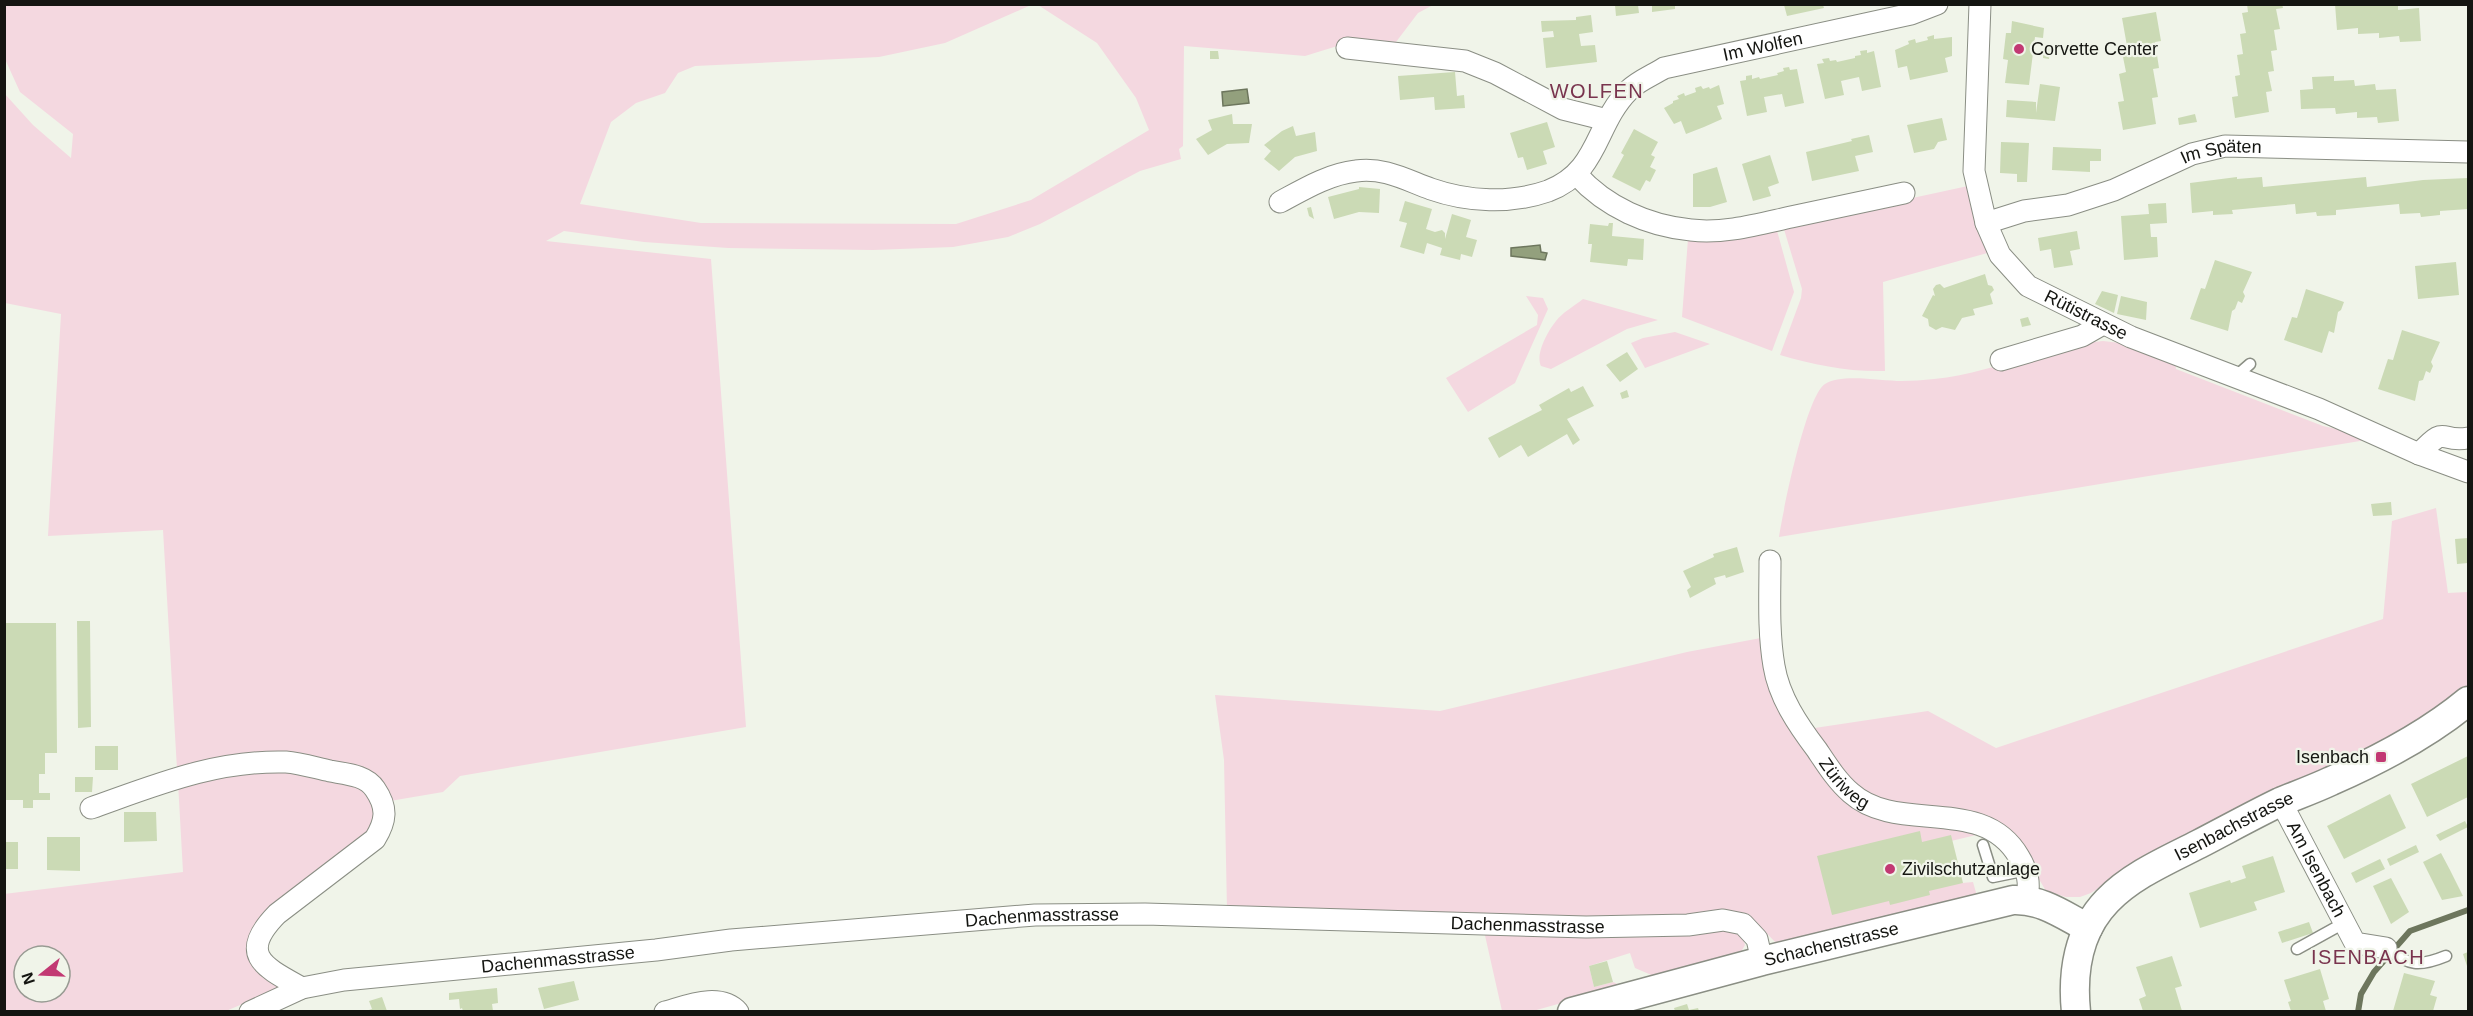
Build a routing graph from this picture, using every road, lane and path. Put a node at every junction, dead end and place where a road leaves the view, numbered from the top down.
1 (1937, 4) edge
2 (1980, 4) edge
3 (1347, 48) dead end
4 (1607, 120) junction
5 (2469, 152) edge
6 (1577, 175) junction
7 (1904, 193) dead end
8 (1280, 202) dead end
9 (1986, 223) junction
10 (2103, 324) junction
11 (2001, 360) dead end
12 (2469, 438) edge
13 (2418, 454) junction
14 (2469, 472) edge
15 (1770, 561) dead end
16 (2469, 701) edge
17 (2281, 802) junction
18 (92, 808) dead end
19 (1983, 845) dead end
20 (2027, 870) junction
21 (2027, 900) junction
22 (2344, 923) junction
23 (2088, 927) junction
24 (2297, 949) dead end
25 (2392, 952) joint
26 (2446, 956) dead end
27 (1762, 960) junction
28 (302, 988) junction
29 (250, 1011) edge
30 (665, 1011) edge
31 (738, 1011) edge
32 (1572, 1011) edge
33 (2076, 1011) edge

1 - 4 street, Im Wolfen
2 - 9 street, Rütistrasse
3 - 4 street
4 - 6 street, Im Wolfen
5 - 9 street, Im Späten
6 - 7 street
6 - 8 street, Im Wolfen
9 - 10 street, Rütistrasse
10 - 11 street
10 - 13 street, Rütistrasse
12 - 13 street
13 - 14 street, Rütistrasse
15 - 20 street, Züriweg
16 - 17 street, Isenbachstrasse
17 - 22 street, Am Isenbach
17 - 23 street, Isenbachstrasse
18 - 28 street
19 - 20 lane
20 - 21 street
21 - 23 street, Schachenstrasse
21 - 27 street, Schachenstrasse
22 - 24 lane
22 - 25 street, Am Isenbach
23 - 33 street, Isenbachstrasse
25 - 26 lane
27 - 28 street, Dachenmasstrasse
27 - 32 street, Schachenstrasse
28 - 29 street, Dachenmasstrasse
30 - 31 street

